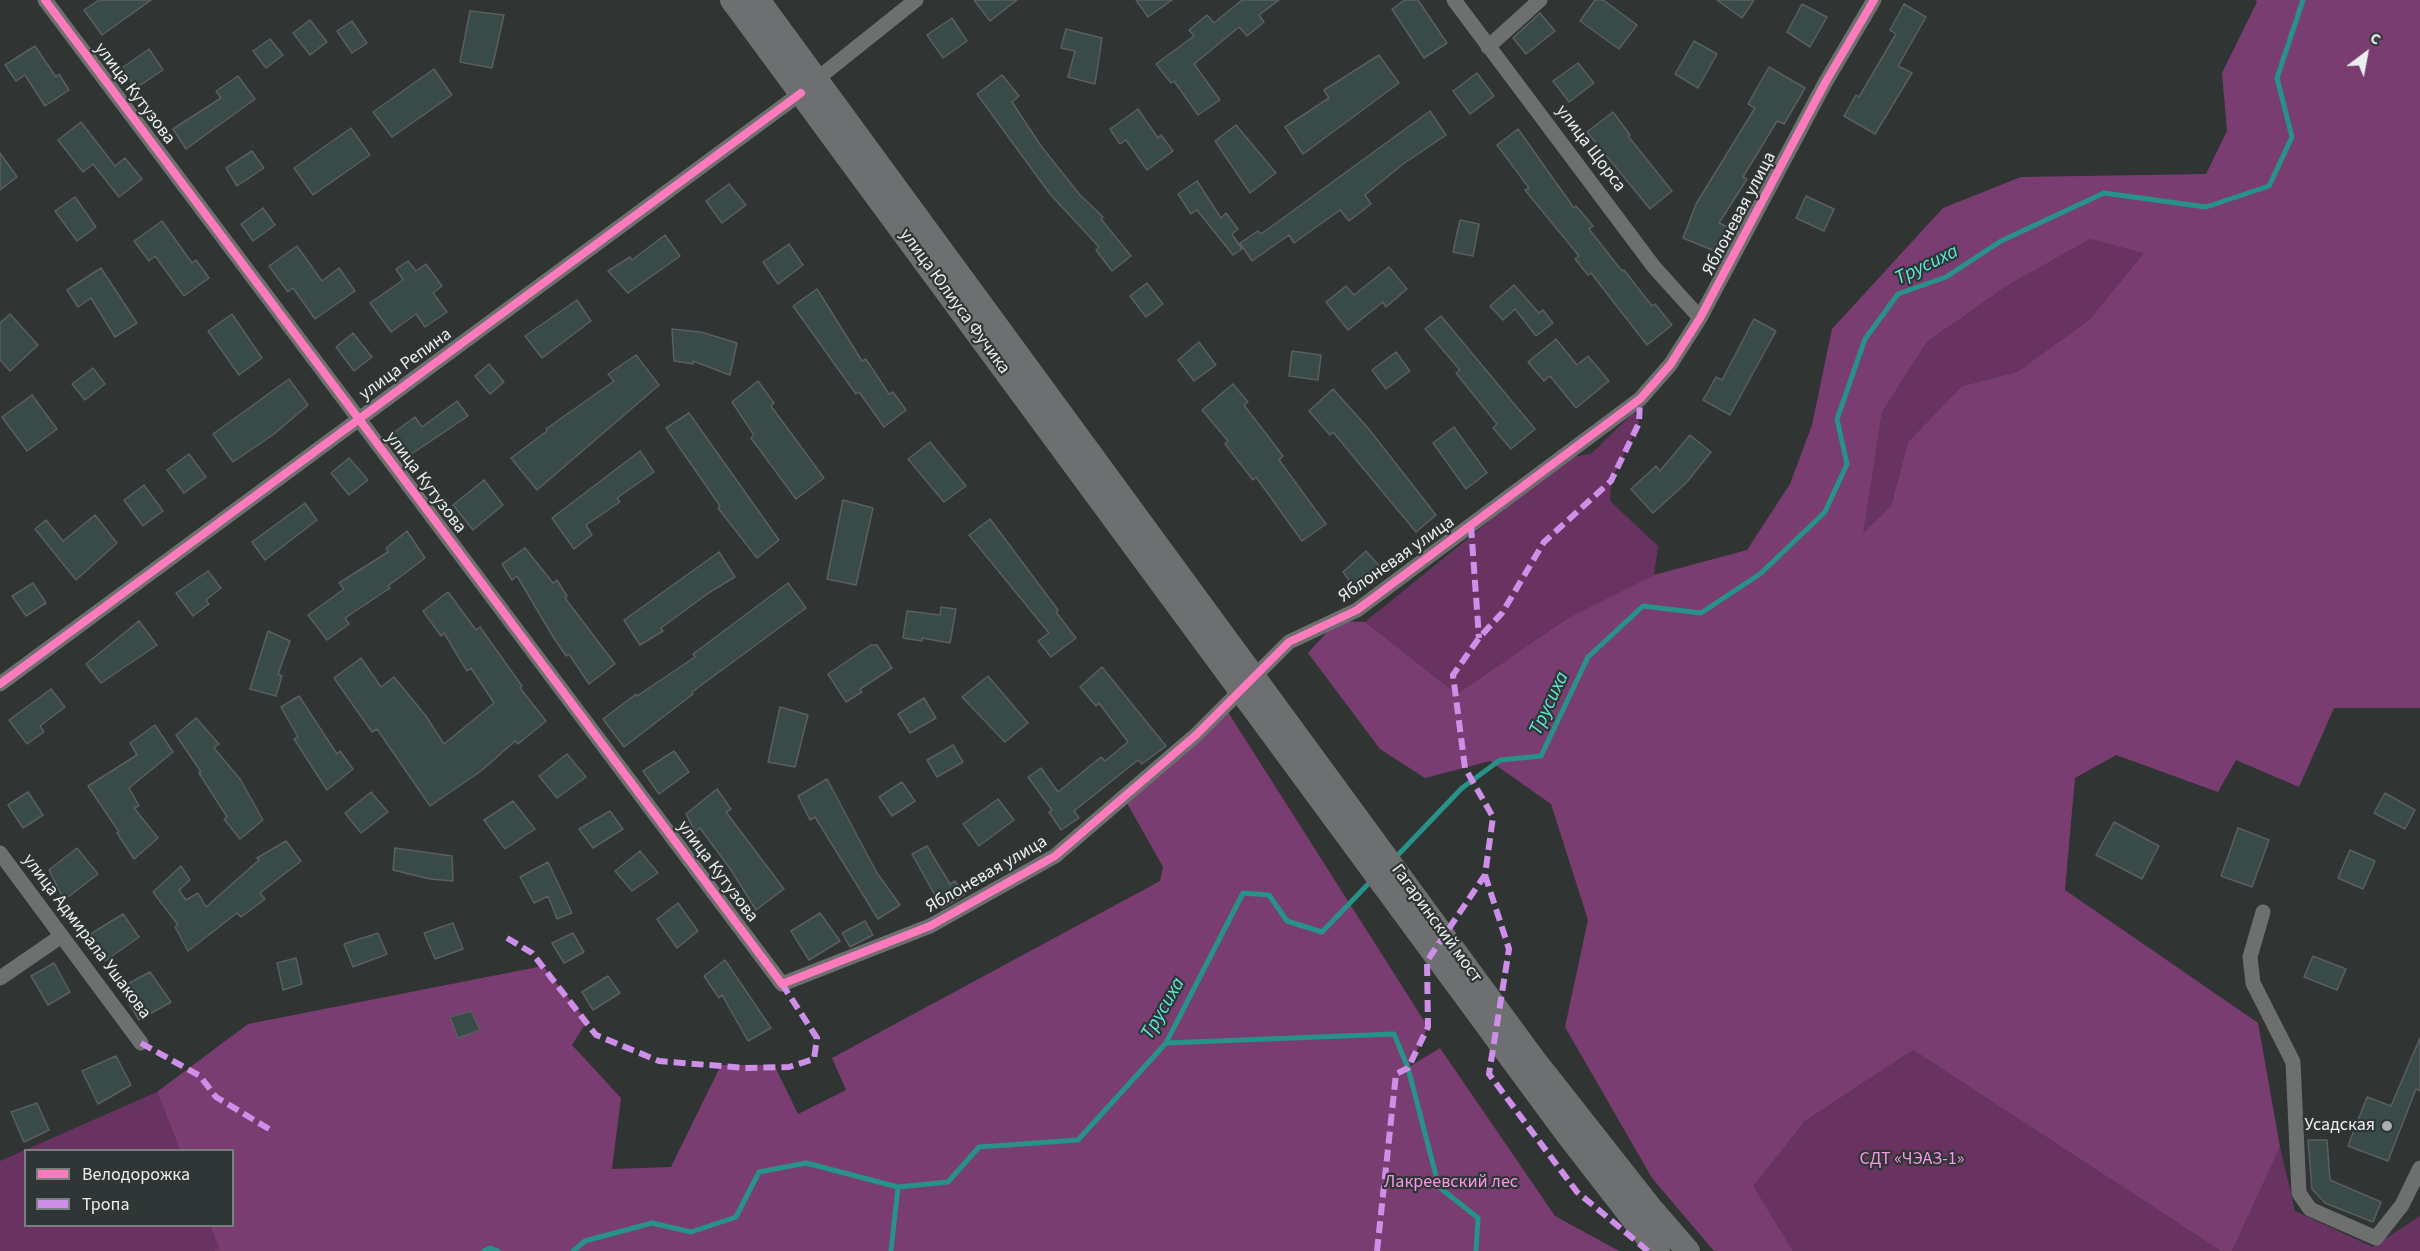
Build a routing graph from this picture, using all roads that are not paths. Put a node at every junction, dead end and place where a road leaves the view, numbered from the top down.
1 (45, 0) edge
2 (732, 0) edge
3 (758, 0) edge
4 (916, 0) edge
5 (1454, 0) edge
6 (1540, 0) edge
7 (1875, 0) edge
8 (1488, 47) junction
9 (809, 86) junction
10 (1700, 318) junction
11 (358, 420) junction
12 (1185, 597) junction
13 (0, 684) edge
14 (0, 853) edge
15 (2263, 912) dead end
16 (60, 937) junction
17 (0, 978) edge
18 (782, 984) joint
19 (141, 1043) dead end
20 (2420, 1168) edge
21 (1658, 1251) edge
22 (1688, 1251) edge

1 - 11 street, улица Кутузова
2 - 9 main road, улица Юлиуса Фучика
3 - 9 main road, улица Юлиуса Фучика
4 - 9 street, улица Репина
5 - 8 street, улица Щорса
6 - 8 street
7 - 10 street, Яблоневая улица
8 - 10 street, улица Щорса
9 - 11 street, улица Репина
9 - 12 main road, улица Юлиуса Фучика
10 - 18 street, Яблоневая улица
11 - 13 street, улица Репина
11 - 18 street, улица Кутузова
12 - 21 main road, Гагаринский мост
12 - 22 main road, Гагаринский мост
14 - 16 street, улица Адмирала Ушакова
15 - 20 street
16 - 17 street
16 - 19 street, улица Адмирала Ушакова

